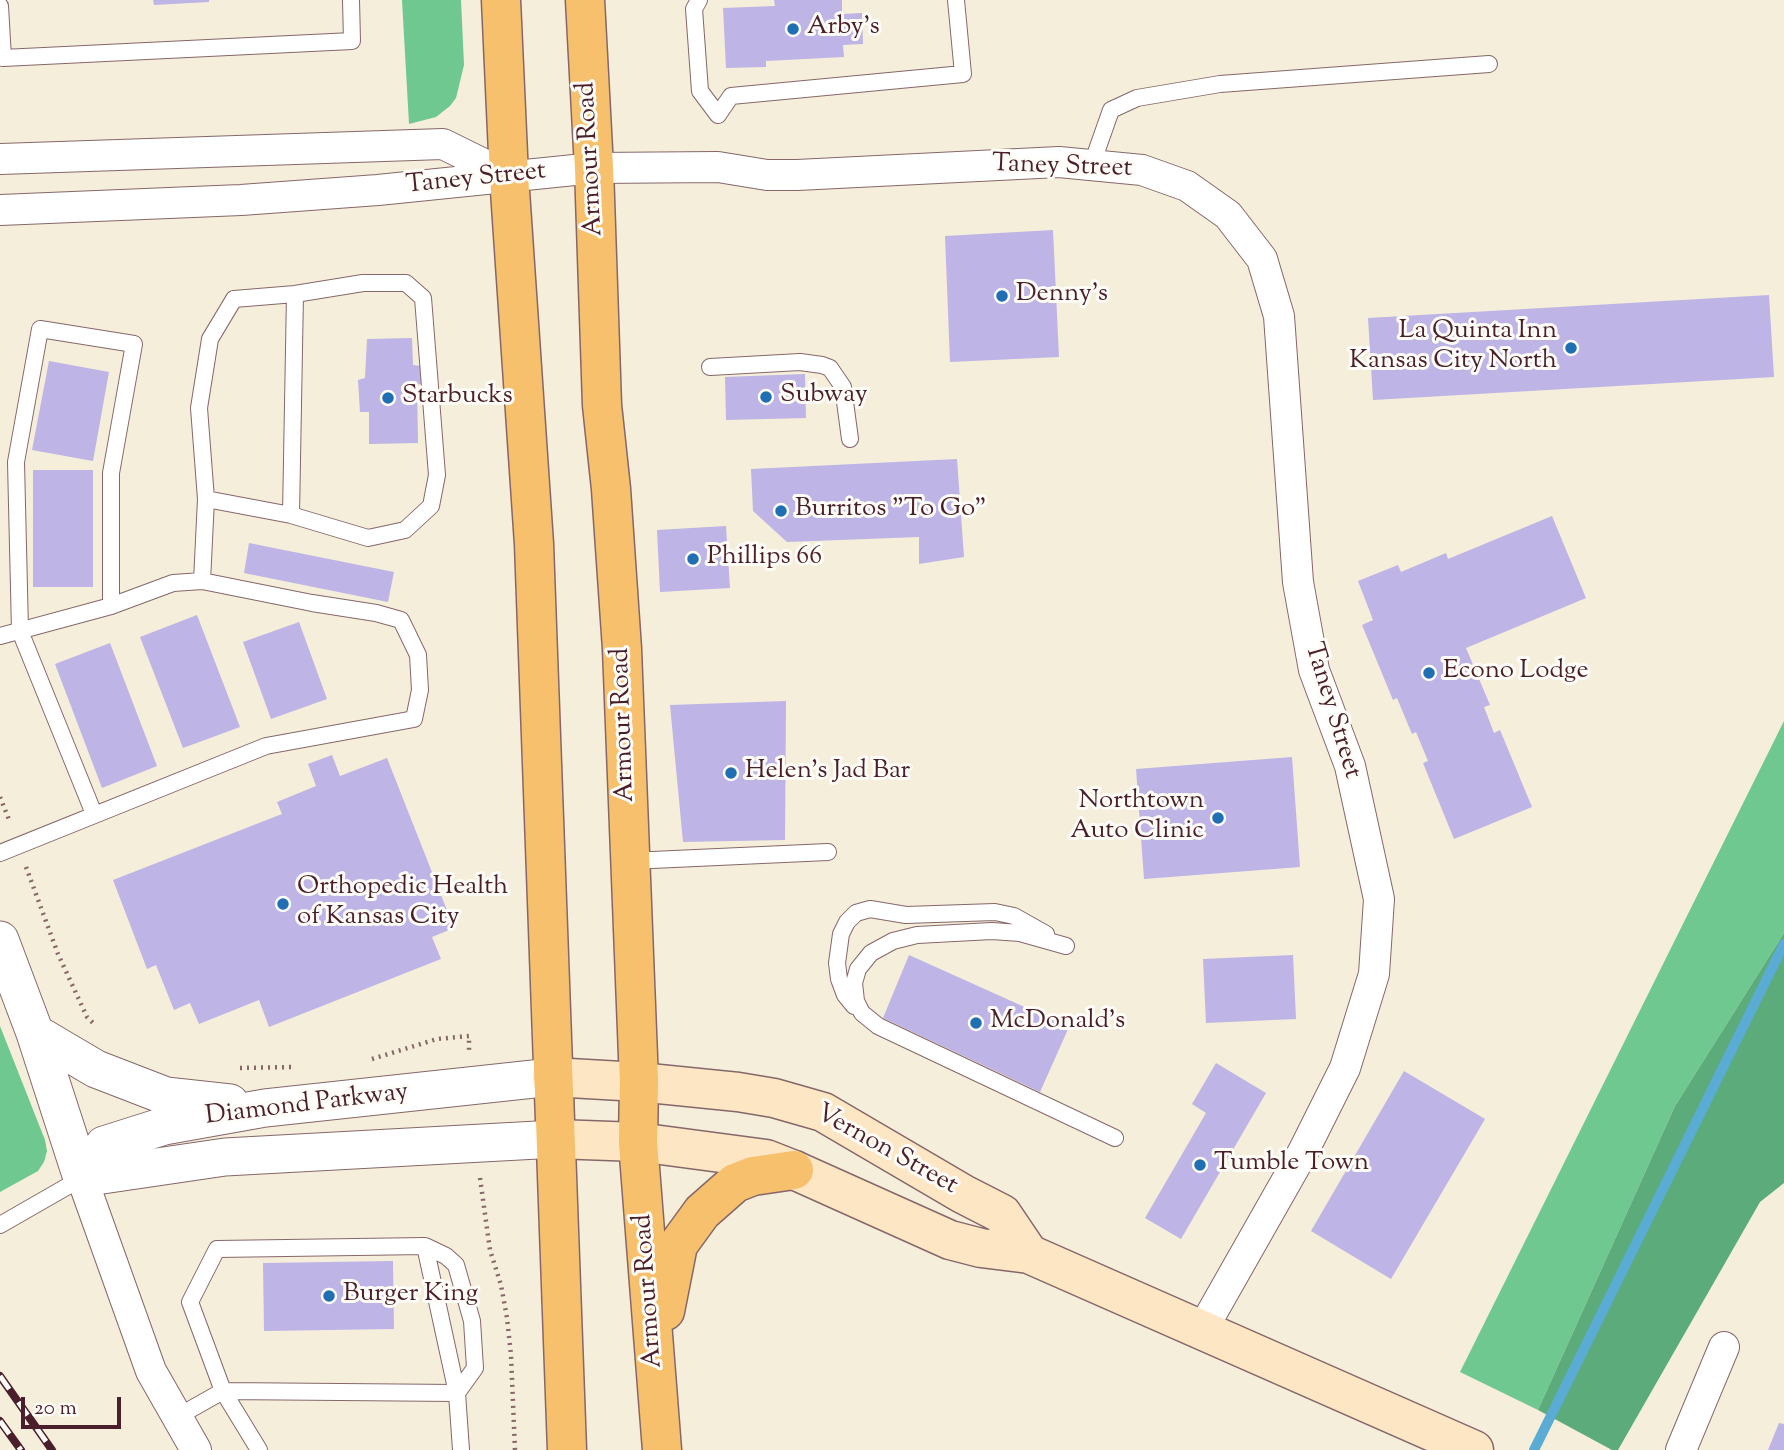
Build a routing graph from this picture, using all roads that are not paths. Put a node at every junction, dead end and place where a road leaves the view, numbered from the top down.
1 (351, 0) edge
2 (501, 0) edge
3 (585, 0) edge
4 (699, 0) edge
5 (957, 0) edge
6 (0, 6) edge
7 (1489, 64) dead end
8 (0, 159) edge
9 (1092, 164) junction
10 (594, 168) junction
11 (509, 176) junction
12 (0, 210) edge
13 (295, 294) junction
14 (710, 367) dead end
15 (850, 439) dead end
16 (206, 499) junction
17 (291, 514) junction
18 (202, 581) junction
19 (111, 607) junction
20 (20, 631) junction
21 (0, 636) edge
22 (94, 814) junction
23 (828, 852) dead end
24 (0, 853) edge
25 (630, 861) junction
26 (0, 940) edge
27 (862, 1013) junction
28 (35, 1032) junction
29 (552, 1077) junction
30 (639, 1082) junction
31 (265, 1108) junction
32 (1115, 1138) dead end
33 (556, 1139) junction
34 (638, 1142) junction
35 (794, 1170) junction
36 (82, 1178) junction
37 (0, 1225) edge
38 (425, 1246) junction
39 (1028, 1254) junction
40 (1202, 1329) junction
41 (1724, 1347) dead end
42 (656, 1365) junction
43 (223, 1391) junction
44 (457, 1393) junction
45 (177, 1417) junction
46 (1453, 1444) edge
47 (196, 1450) edge
48 (259, 1450) edge
49 (461, 1450) edge
50 (567, 1450) edge
51 (662, 1450) edge
52 (1681, 1450) edge

1 - 6 lane
2 - 11 highway
3 - 10 highway, Armour Road
4 - 5 lane
7 - 9 lane
8 - 11 street
9 - 10 street, Taney Street
9 - 40 street, Taney Street
10 - 11 street, Taney Street
10 - 25 highway, Armour Road
11 - 12 street, Taney Street
11 - 29 highway
13 - 16 lane
13 - 17 lane
13 - 17 lane
14 - 15 lane
16 - 17 lane
16 - 18 lane
18 - 19 lane
18 - 22 lane
19 - 20 lane
19 - 20 lane
20 - 21 lane
20 - 22 lane
22 - 24 lane
23 - 25 lane
25 - 30 highway, Armour Road
26 - 28 street
27 - 27 lane
27 - 32 lane
28 - 31 street
28 - 36 street
29 - 30 main road, Vernon Street
29 - 31 street, Diamond Parkway
29 - 33 highway
30 - 34 highway, Armour Road
30 - 39 main road, Vernon Street
31 - 36 street, Diamond Parkway
33 - 34 main road, Vernon Street
33 - 36 street, Diamond Parkway
33 - 50 highway
34 - 35 main road, Vernon Street
34 - 42 highway, Armour Road
35 - 39 main road, Vernon Street
35 - 42 highway
36 - 37 lane
36 - 45 street
38 - 43 lane
38 - 44 lane
38 - 44 lane
39 - 40 main road, Vernon Street
40 - 46 main road, Vernon Street
41 - 52 street
42 - 51 highway, Armour Road
43 - 44 lane
43 - 45 lane
43 - 48 lane
44 - 49 lane
45 - 47 street

